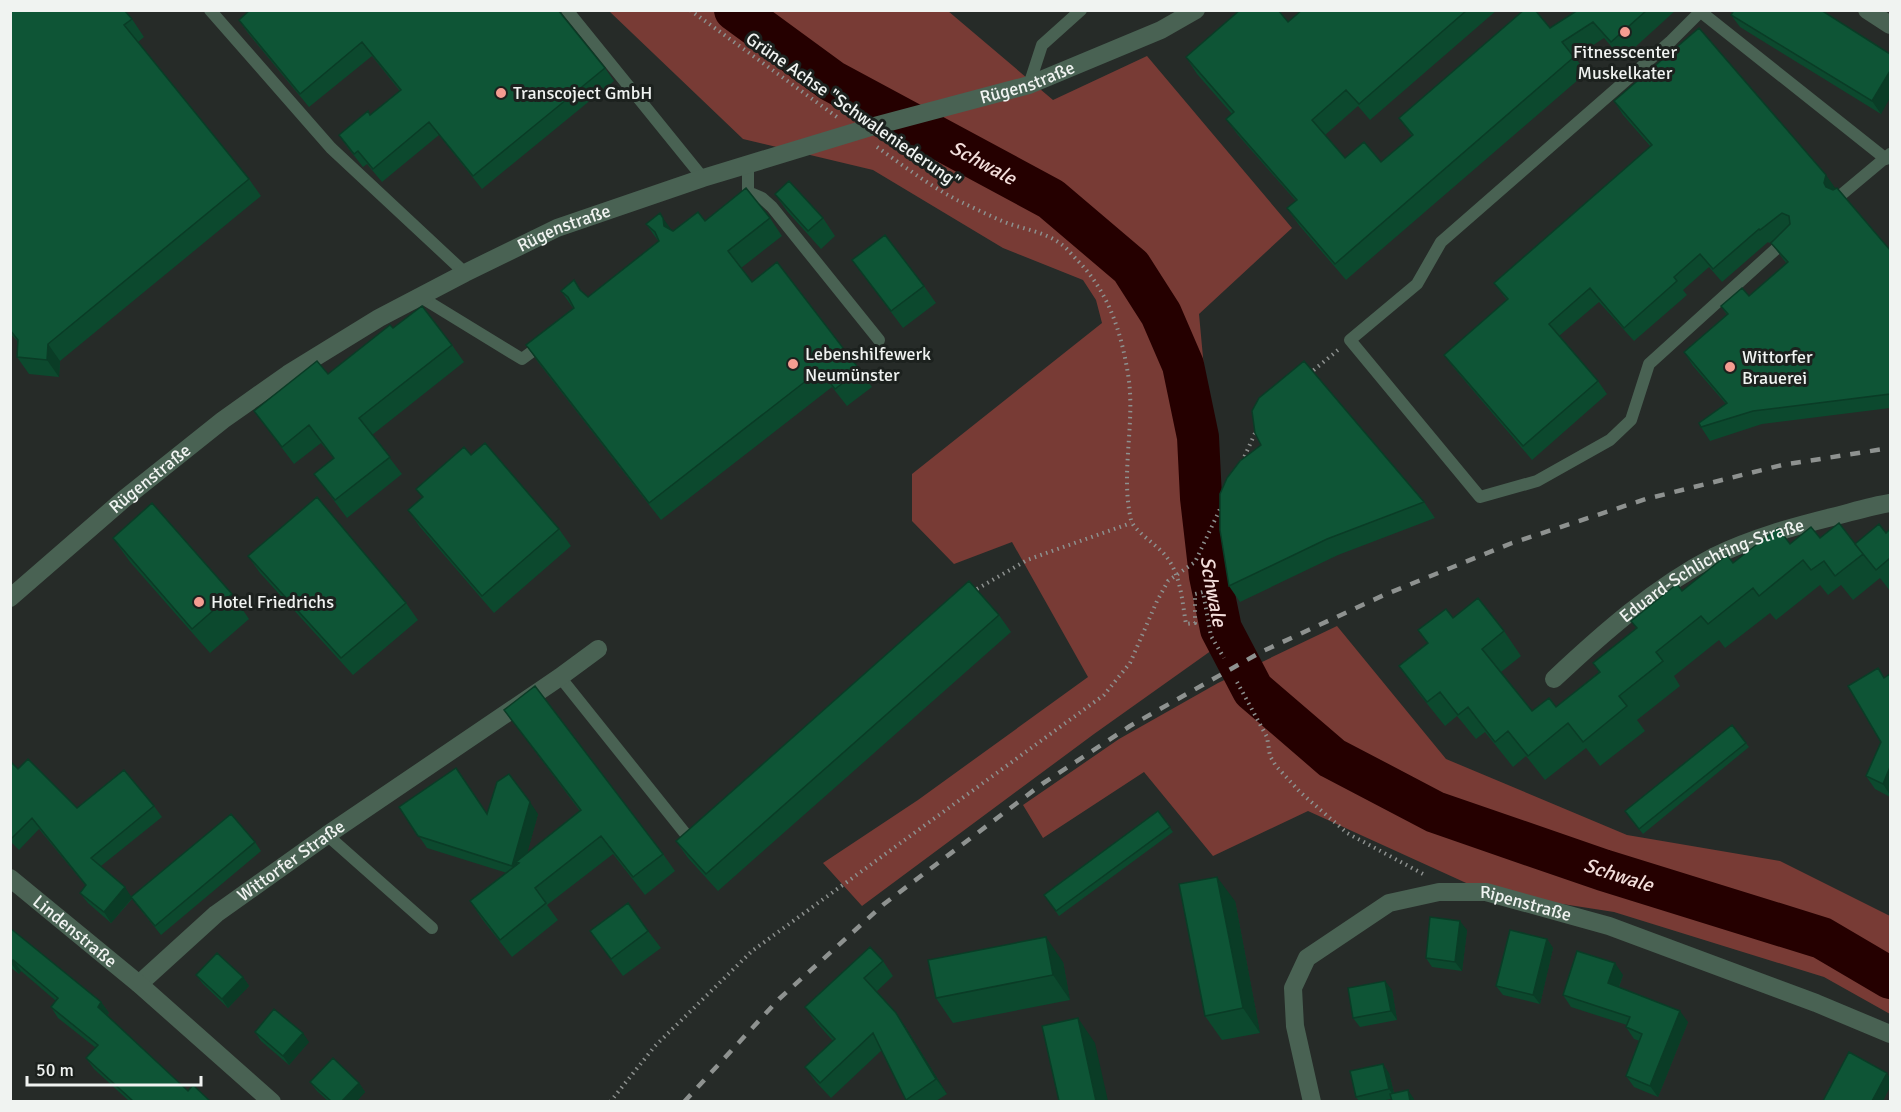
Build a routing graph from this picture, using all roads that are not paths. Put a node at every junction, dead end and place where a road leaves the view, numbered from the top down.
1 (229, 10) edge
2 (567, 10) edge
3 (1081, 10) edge
4 (1196, 10) edge
5 (1867, 10) edge
6 (1702, 11) edge
7 (214, 15) edge
8 (1890, 25) edge
9 (1029, 85) junction
10 (1888, 156) edge
11 (748, 164) junction
12 (703, 178) junction
13 (1841, 195) edge
14 (1792, 234) edge
15 (465, 273) junction
16 (419, 296) junction
17 (557, 333) edge
18 (879, 340) dead end
19 (1890, 502) edge
20 (10, 598) edge
21 (598, 649) dead end
22 (560, 677) junction
23 (1554, 679) dead end
24 (701, 834) edge
25 (327, 835) junction
26 (10, 878) edge
27 (432, 928) dead end
28 (139, 984) junction
29 (1890, 1034) edge
30 (272, 1101) edge
31 (1312, 1101) edge

1 - 7 lane
2 - 12 lane
3 - 9 lane
4 - 9 street, Rügenstraße
5 - 8 street
6 - 10 lane
6 - 14 lane
7 - 15 lane
9 - 11 street, Rügenstraße
10 - 13 lane
11 - 12 street, Rügenstraße
11 - 18 lane
12 - 15 street, Rügenstraße
15 - 16 street, Rügenstraße
16 - 17 lane
16 - 20 street, Rügenstraße
19 - 23 street, Eduard-Schlichting-Straße
21 - 22 street, Wittorfer Straße
22 - 24 lane
22 - 25 street, Wittorfer Straße
25 - 27 lane
25 - 28 street, Wittorfer Straße
26 - 28 street, Lindenstraße
28 - 30 street
29 - 31 street, Ripenstraße

